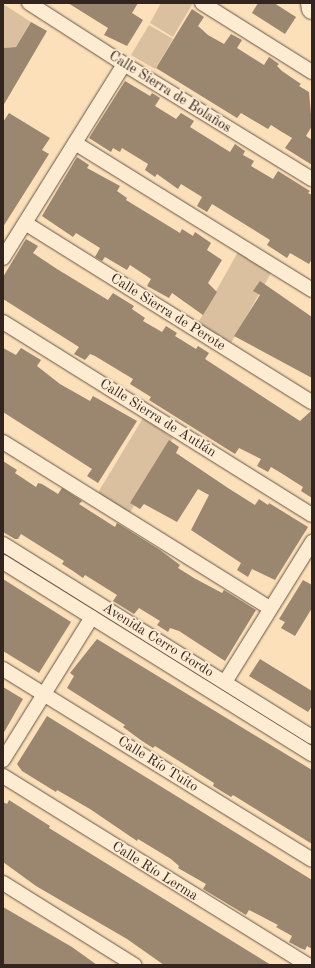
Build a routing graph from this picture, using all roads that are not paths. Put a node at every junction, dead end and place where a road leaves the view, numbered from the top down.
1 (29, 3) edge
2 (202, 3) edge
3 (311, 3) edge
4 (312, 9) edge
5 (124, 64) junction
6 (312, 72) edge
7 (75, 143) junction
8 (312, 179) edge
9 (25, 223) junction
10 (3, 258) edge
11 (312, 290) edge
12 (3, 322) edge
13 (312, 402) edge
14 (3, 442) edge
15 (312, 515) edge
16 (312, 542) edge
17 (3, 544) edge
18 (3, 562) edge
19 (270, 608) junction
20 (92, 617) junction
21 (3, 668) edge
22 (225, 682) junction
23 (44, 694) junction
24 (312, 737) edge
25 (312, 754) edge
26 (3, 760) edge
27 (3, 776) edge
28 (312, 860) edge
29 (3, 883) edge
30 (134, 965) edge
31 (308, 965) edge

1 - 5 street, Calle Sierra de Bolaños
2 - 6 street
3 - 4 street
5 - 7 street
5 - 8 street, Calle Sierra de Bolaños
7 - 9 street
7 - 11 street
9 - 10 street
9 - 13 street, Calle Sierra de Perote
12 - 15 street, Calle Sierra de Autlán
14 - 19 street
16 - 19 street
17 - 22 street, Avenida Cerro Gordo
18 - 20 street, Avenida Cerro Gordo
19 - 22 street
20 - 23 street
20 - 25 street, Avenida Cerro Gordo
21 - 23 street, Calle Río Tuito
22 - 24 street, Avenida Cerro Gordo
23 - 26 street
23 - 28 street, Calle Río Tuito
27 - 31 street, Calle Río Lerma
29 - 30 street

